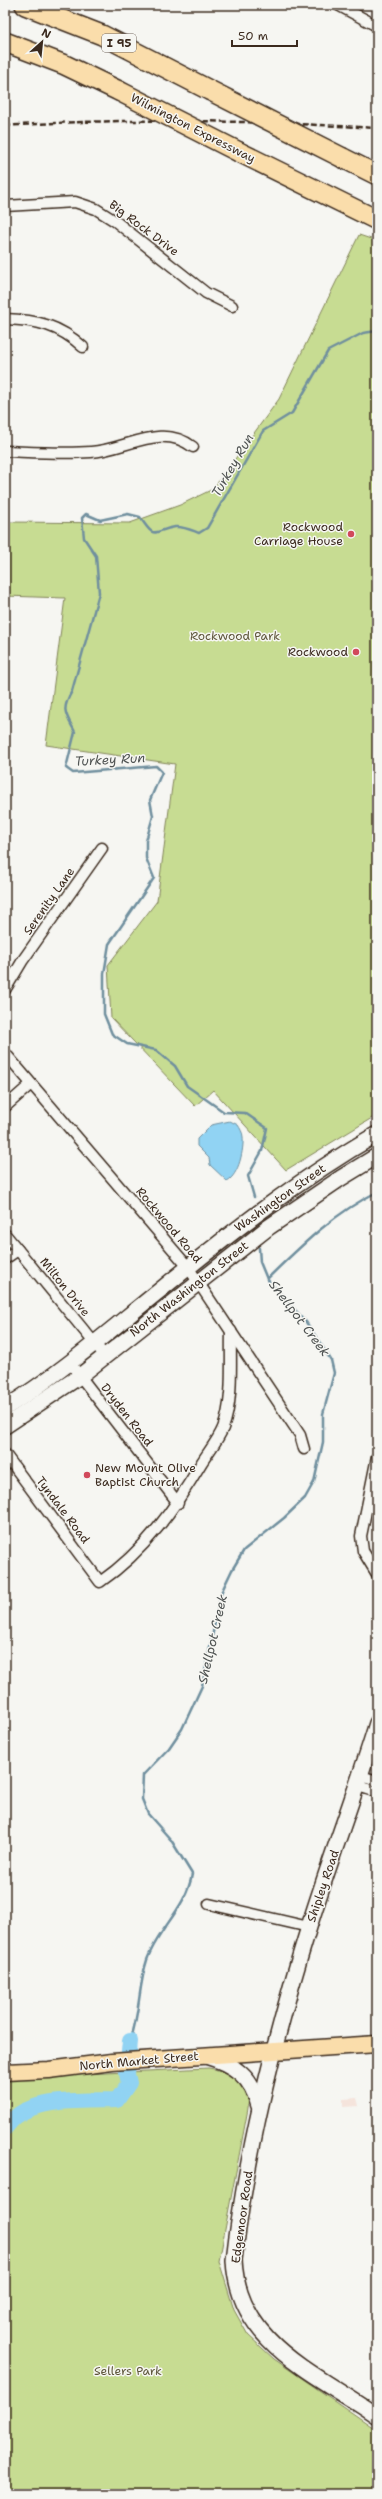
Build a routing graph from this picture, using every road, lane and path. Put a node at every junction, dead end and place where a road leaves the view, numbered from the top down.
1 (24, 5) edge
2 (338, 5) edge
3 (377, 26) edge
4 (5, 42) edge
5 (377, 175) edge
6 (5, 206) edge
7 (377, 220) edge
8 (232, 306) dead end
9 (5, 319) edge
10 (83, 347) dead end
11 (193, 447) dead end
12 (5, 451) edge
13 (102, 848) dead end
14 (5, 990) edge
15 (5, 1053) edge
16 (31, 1084) junction
17 (5, 1107) edge
18 (377, 1134) edge
19 (377, 1156) edge
20 (5, 1234) edge
21 (18, 1250) junction
22 (5, 1259) edge
23 (188, 1267) junction
24 (197, 1282) junction
25 (231, 1331) junction
26 (94, 1343) junction
27 (105, 1356) junction
28 (70, 1363) junction
29 (80, 1376) junction
30 (5, 1408) edge
31 (5, 1426) edge
32 (304, 1450) dead end
33 (5, 1454) edge
34 (377, 1457) edge
35 (178, 1503) junction
36 (377, 1574) edge
37 (377, 1723) edge
38 (359, 1781) junction
39 (377, 1781) edge
40 (377, 1792) edge
41 (209, 1904) dead end
42 (309, 1926) junction
43 (377, 2044) edge
44 (273, 2051) junction
45 (206, 2056) junction
46 (5, 2072) edge
47 (260, 2107) junction
48 (377, 2416) edge

1 - 5 highway, I 95, bridge
2 - 3 street
4 - 7 highway, Wilmington Expressway, bridge
6 - 8 street, Big Rock Drive
9 - 10 street
11 - 12 street
13 - 14 street, Serenity Lane
15 - 16 street, Rockwood Road
16 - 17 street
16 - 23 street, Rockwood Road
18 - 23 main road, Washington Street
19 - 24 main road, North Washington Street
20 - 21 street, Milton Drive
21 - 22 street
21 - 26 street, Milton Drive
23 - 24 street, Rockwood Road
23 - 26 main road, North Washington Street
24 - 25 street, Rockwood Road
24 - 27 main road, North Washington Street
25 - 32 street, Rockwood Road
25 - 35 street
26 - 27 street, Milton Drive
26 - 28 main road, North Washington Street
27 - 29 main road, North Washington Street
28 - 29 street, Dryden Road
28 - 30 main road, North Washington Street
29 - 31 main road, North Washington Street
29 - 35 street, Dryden Road
33 - 35 street, Tyndale Road
34 - 36 street
37 - 38 main road, Shipley Road
38 - 39 street
38 - 40 street
38 - 42 main road, Shipley Road
41 - 42 street
42 - 44 main road, Shipley Road
43 - 44 main road, North Market Street
44 - 45 main road, North Market Street
44 - 47 main road, Edgemoor Road
45 - 46 main road, North Market Street
45 - 47 main road
47 - 48 main road, Edgemoor Road

